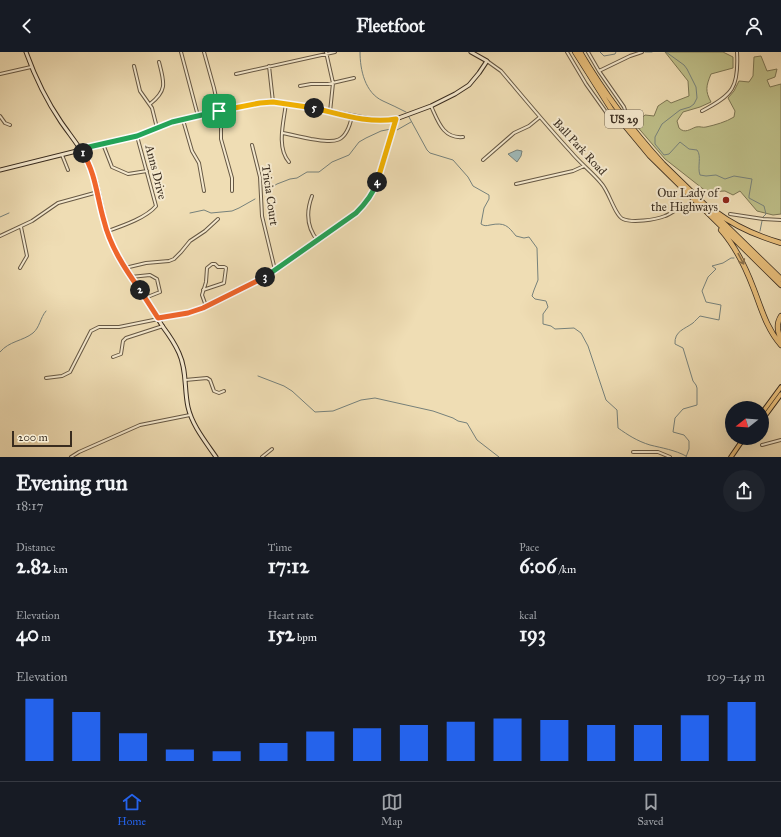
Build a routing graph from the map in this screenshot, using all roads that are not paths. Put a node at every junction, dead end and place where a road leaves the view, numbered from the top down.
1 (26, 52) edge
2 (181, 52) edge
3 (204, 52) edge
4 (335, 52) edge
5 (471, 52) edge
6 (567, 52) edge
7 (575, 52) edge
8 (580, 52) edge
9 (588, 52) edge
10 (642, 52) edge
11 (737, 52) edge
12 (327, 53) edge
13 (487, 61) junction
14 (159, 62) dead end
15 (134, 66) dead end
16 (269, 66) junction
17 (31, 67) junction
18 (599, 71) junction
19 (0, 74) edge
20 (236, 74) dead end
21 (354, 78) dead end
22 (333, 83) junction
23 (300, 86) dead end
24 (273, 102) junction
25 (286, 103) junction
26 (150, 104) junction
27 (431, 106) junction
28 (219, 111) junction
29 (702, 111) dead end
30 (330, 112) junction
31 (198, 116) junction
32 (352, 116) junction
33 (540, 117) junction
34 (0, 118) edge
35 (621, 118) junction
36 (396, 119) junction
37 (182, 120) junction
38 (10, 126) dead end
39 (157, 128) junction
40 (283, 133) junction
41 (137, 136) junction
42 (463, 136) dead end
43 (103, 144) junction
44 (252, 145) dead end
45 (80, 149) junction
46 (62, 154) junction
47 (483, 160) dead end
48 (289, 162) dead end
49 (584, 166) junction
50 (0, 170) edge
51 (68, 170) dead end
52 (147, 171) junction
53 (516, 184) dead end
54 (204, 191) dead end
55 (232, 191) dead end
56 (98, 192) junction
57 (312, 196) dead end
58 (699, 199) junction
59 (700, 206) junction
60 (681, 207) dead end
61 (730, 214) dead end
62 (218, 219) dead end
63 (781, 220) edge
64 (20, 227) junction
65 (107, 231) junction
66 (0, 236) edge
67 (318, 240) junction
68 (781, 243) edge
69 (20, 268) dead end
70 (125, 268) junction
71 (275, 270) junction
72 (131, 277) junction
73 (781, 279) edge
74 (781, 285) edge
75 (203, 290) junction
76 (145, 298) junction
77 (206, 306) junction
78 (781, 316) edge
79 (158, 318) junction
80 (163, 326) junction
81 (781, 339) edge
82 (781, 345) edge
83 (113, 357) dead end
84 (46, 378) dead end
85 (185, 380) junction
86 (781, 387) edge
87 (224, 391) dead end
88 (781, 394) edge
89 (769, 403) edge
90 (769, 410) edge
91 (190, 415) junction
92 (781, 440) edge
93 (769, 443) edge
94 (740, 445) edge
95 (272, 449) dead end
96 (633, 452) dead end
97 (71, 457) edge
98 (216, 457) edge
99 (262, 457) edge
100 (670, 457) edge
101 (731, 457) edge

1 - 17 street
2 - 31 street
3 - 28 street
4 - 12 street
5 - 13 street, Ball Park Road
6 - 35 street
7 - 35 highway, US 29
8 - 35 highway, US 29
9 - 18 street
10 - 18 street
11 - 29 street
12 - 16 street
12 - 22 street
13 - 27 street
13 - 33 street, Ball Park Road
14 - 26 street
15 - 26 street
16 - 20 street
16 - 24 street
17 - 19 street
17 - 45 street
18 - 35 street
21 - 22 street
22 - 23 street
22 - 30 street
24 - 25 street
24 - 28 street
25 - 30 street
25 - 40 street
26 - 39 street
27 - 36 street
27 - 42 street
28 - 31 street
28 - 55 street
30 - 32 street
31 - 37 street
32 - 36 street
32 - 40 street
33 - 47 street
33 - 49 street, Ball Park Road
34 - 38 street
35 - 58 highway, US 29
35 - 59 highway, US 29
36 - 67 street
37 - 39 street
37 - 54 street
39 - 41 street
40 - 48 street
41 - 43 street
41 - 52 street, Anns Drive
43 - 45 street
43 - 52 street
44 - 71 street, Tricia Court
45 - 46 street
45 - 56 street
46 - 50 street
46 - 51 street
49 - 53 street
49 - 60 street, Ball Park Road
52 - 65 street, Anns Drive
56 - 64 street
56 - 65 street
57 - 67 street
58 - 68 highway
58 - 73 highway, US 29
59 - 74 highway, US 29
59 -> 82 highway
61 - 63 street
62 - 70 street
64 - 66 street
64 - 69 street
65 - 70 street
67 - 71 street
70 - 72 street
71 - 77 street
72 - 76 street
72 - 76 street
75 - 75 street
75 - 77 street
76 - 79 street
77 - 79 street
78 - 81 highway
79 - 80 street
79 - 84 street
80 - 83 street
80 - 85 street
85 - 87 street
85 - 91 street
86 - 89 main road
88 - 90 main road
91 - 97 street
91 - 98 street
92 - 93 street
94 - 101 main road
95 - 99 street
96 - 100 street

